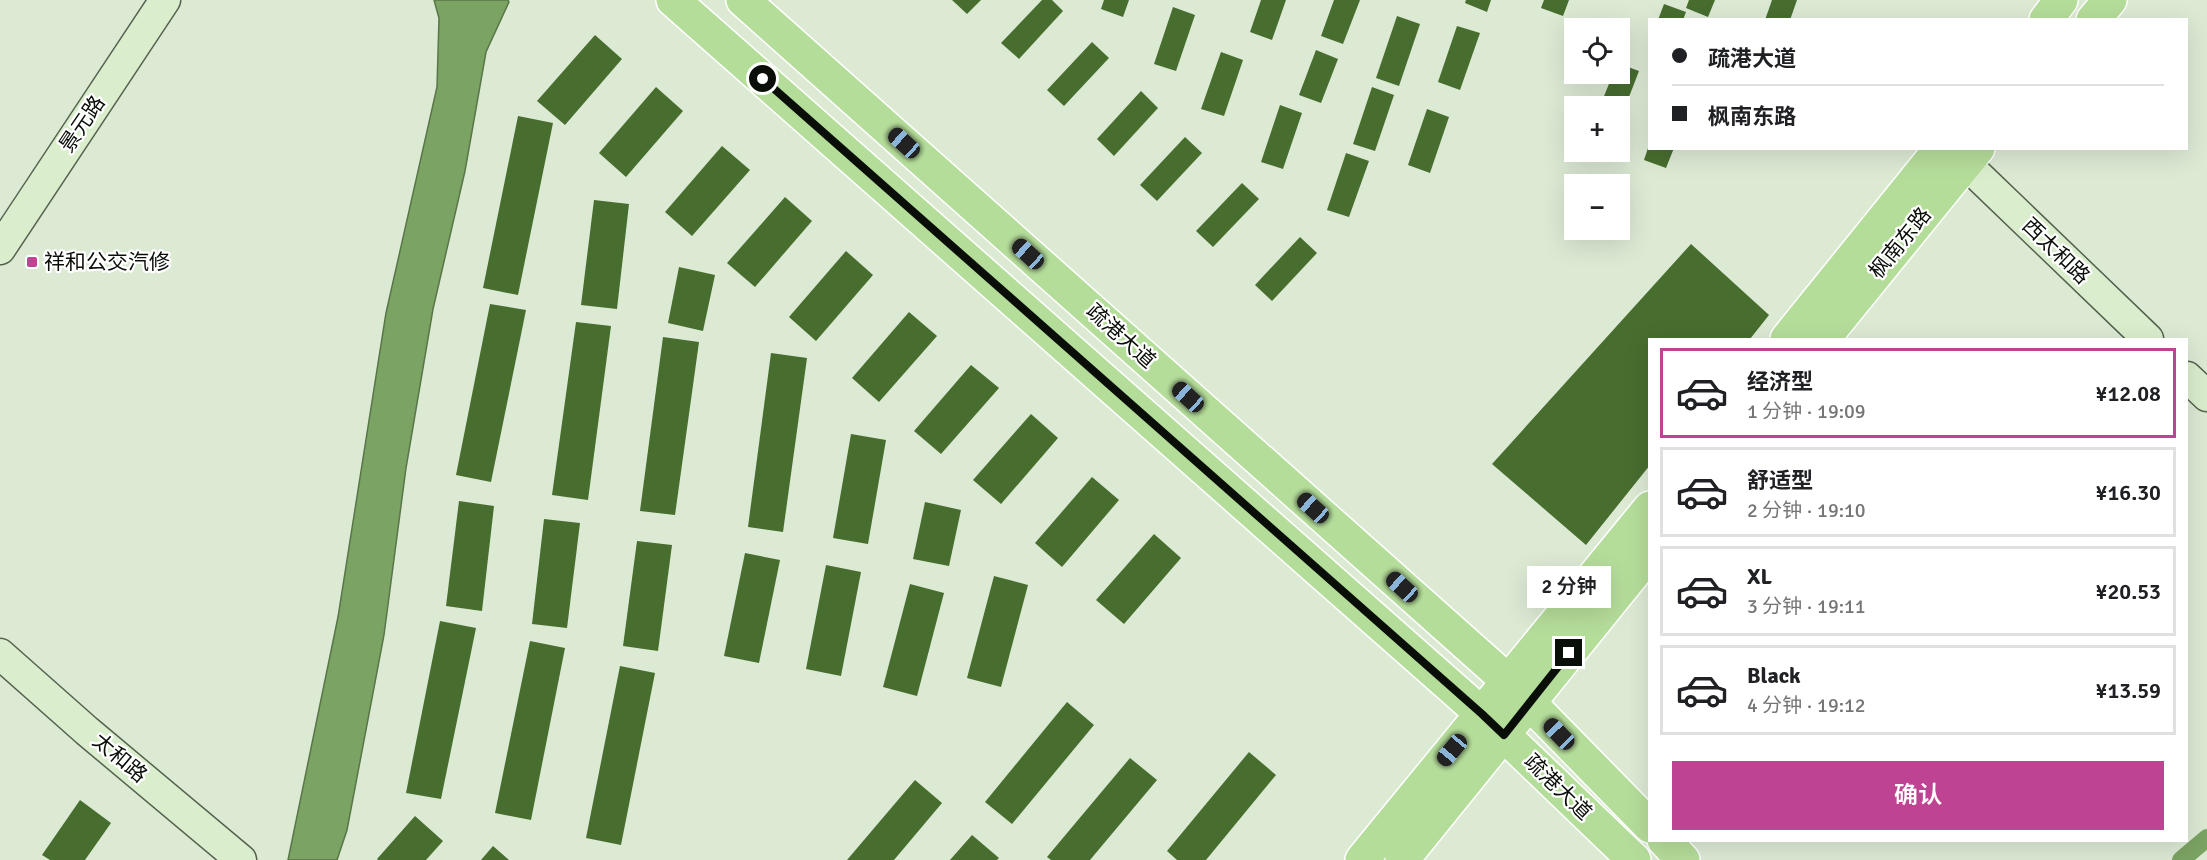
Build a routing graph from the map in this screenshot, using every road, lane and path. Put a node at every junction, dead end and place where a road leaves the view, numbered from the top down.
1 (165, 0) edge
2 (673, 0) edge
3 (743, 0) edge
4 (2061, 0) edge
5 (2110, 0) edge
6 (2048, 18) edge
7 (2095, 18) edge
8 (1961, 153) edge
9 (0, 249) edge
10 (1788, 338) edge
11 (1824, 338) edge
12 (2147, 338) edge
13 (2188, 378) edge
14 (2207, 396) edge
15 (1648, 511) edge
16 (1648, 555) edge
17 (0, 654) edge
18 (1519, 693) junction
19 (1493, 724) junction
20 (1648, 824) edge
21 (1666, 842) edge
22 (241, 860) edge
23 (1362, 860) edge
24 (1402, 860) edge
25 (1634, 860) edge
26 (1683, 860) edge

1 - 9 street, 景元路
2 - 19 main road, 疏港大道
3 - 18 main road, 疏港大道
4 - 6 main road
5 - 7 main road
8 - 10 main road
8 - 11 main road, 枫南东路
8 - 12 street, 西太和路
13 - 14 street
15 - 18 main road
16 - 18 main road
17 - 22 street, 太和路
18 - 19 main road
18 - 20 main road, 疏港大道
19 - 23 main road
19 - 24 main road
19 - 25 main road, 疏港大道
21 - 26 main road

